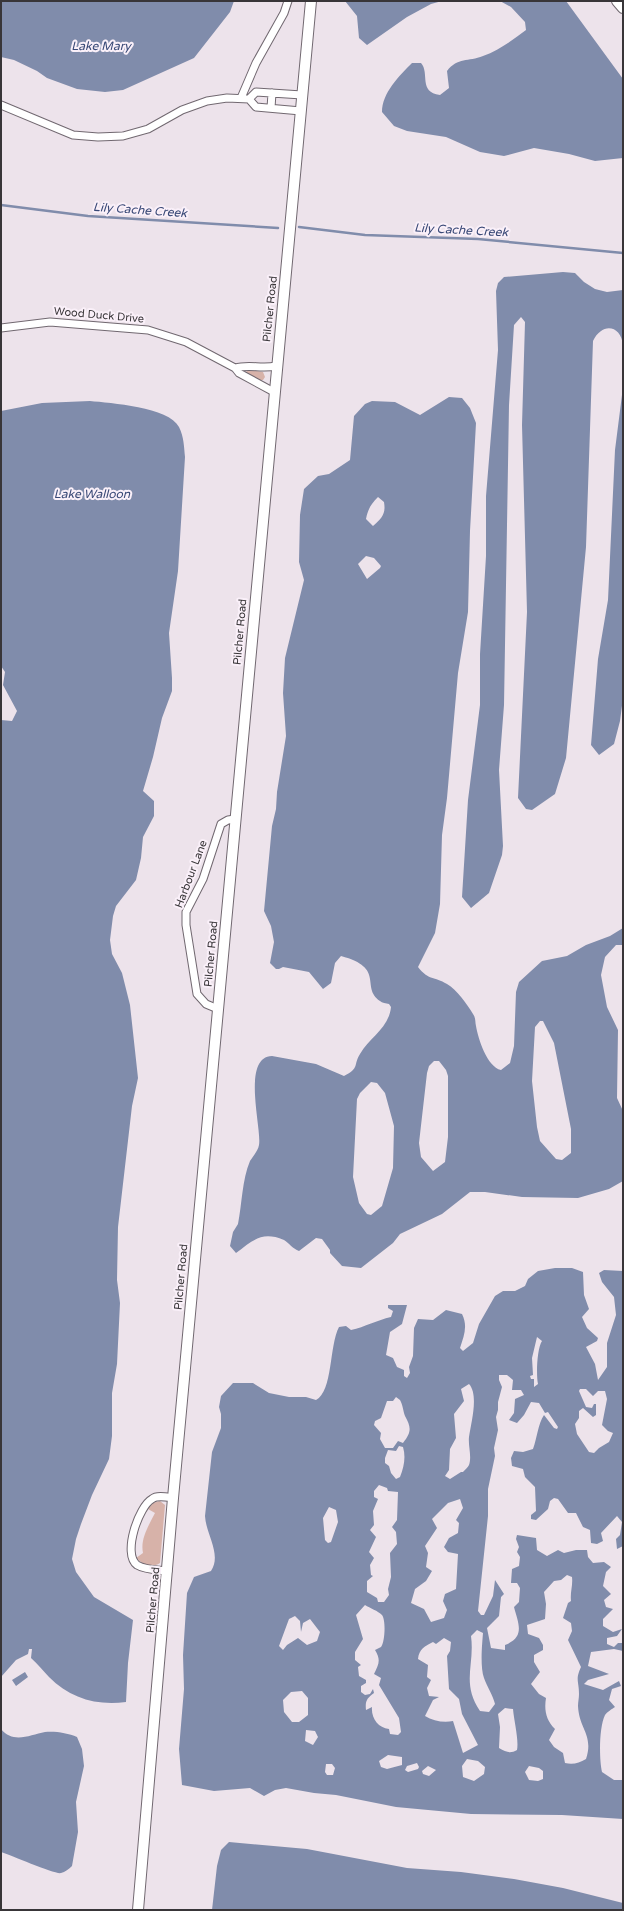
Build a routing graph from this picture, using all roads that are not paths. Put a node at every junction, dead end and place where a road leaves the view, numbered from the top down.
1 (288, 1) edge
2 (311, 1) edge
3 (617, 1) edge
4 (623, 8) edge
5 (272, 93) junction
6 (302, 95) junction
7 (245, 99) junction
8 (1, 105) edge
9 (271, 108) junction
10 (301, 110) junction
11 (1, 328) edge
12 (276, 366) junction
13 (235, 368) junction
14 (274, 392) junction
15 (235, 819) junction
16 (218, 1009) junction
17 (173, 1498) junction
18 (168, 1571) junction
19 (138, 1910) edge

1 - 7 street
2 - 6 street, Pilcher Road
3 - 4 street
5 - 6 street
5 - 7 street
5 - 9 street
6 - 10 street, Pilcher Road
7 - 8 street
7 - 9 street
9 - 10 street
10 - 12 street, Pilcher Road
11 - 13 street, Wood Duck Drive
12 - 13 street
12 - 14 street, Pilcher Road
13 - 14 street, Wood Duck Drive
14 - 15 street, Pilcher Road
15 - 16 street, Pilcher Road
15 - 16 street, Harbour Lane
16 - 17 street, Pilcher Road
17 - 18 street, Pilcher Road
17 - 18 street
18 - 19 street, Pilcher Road

